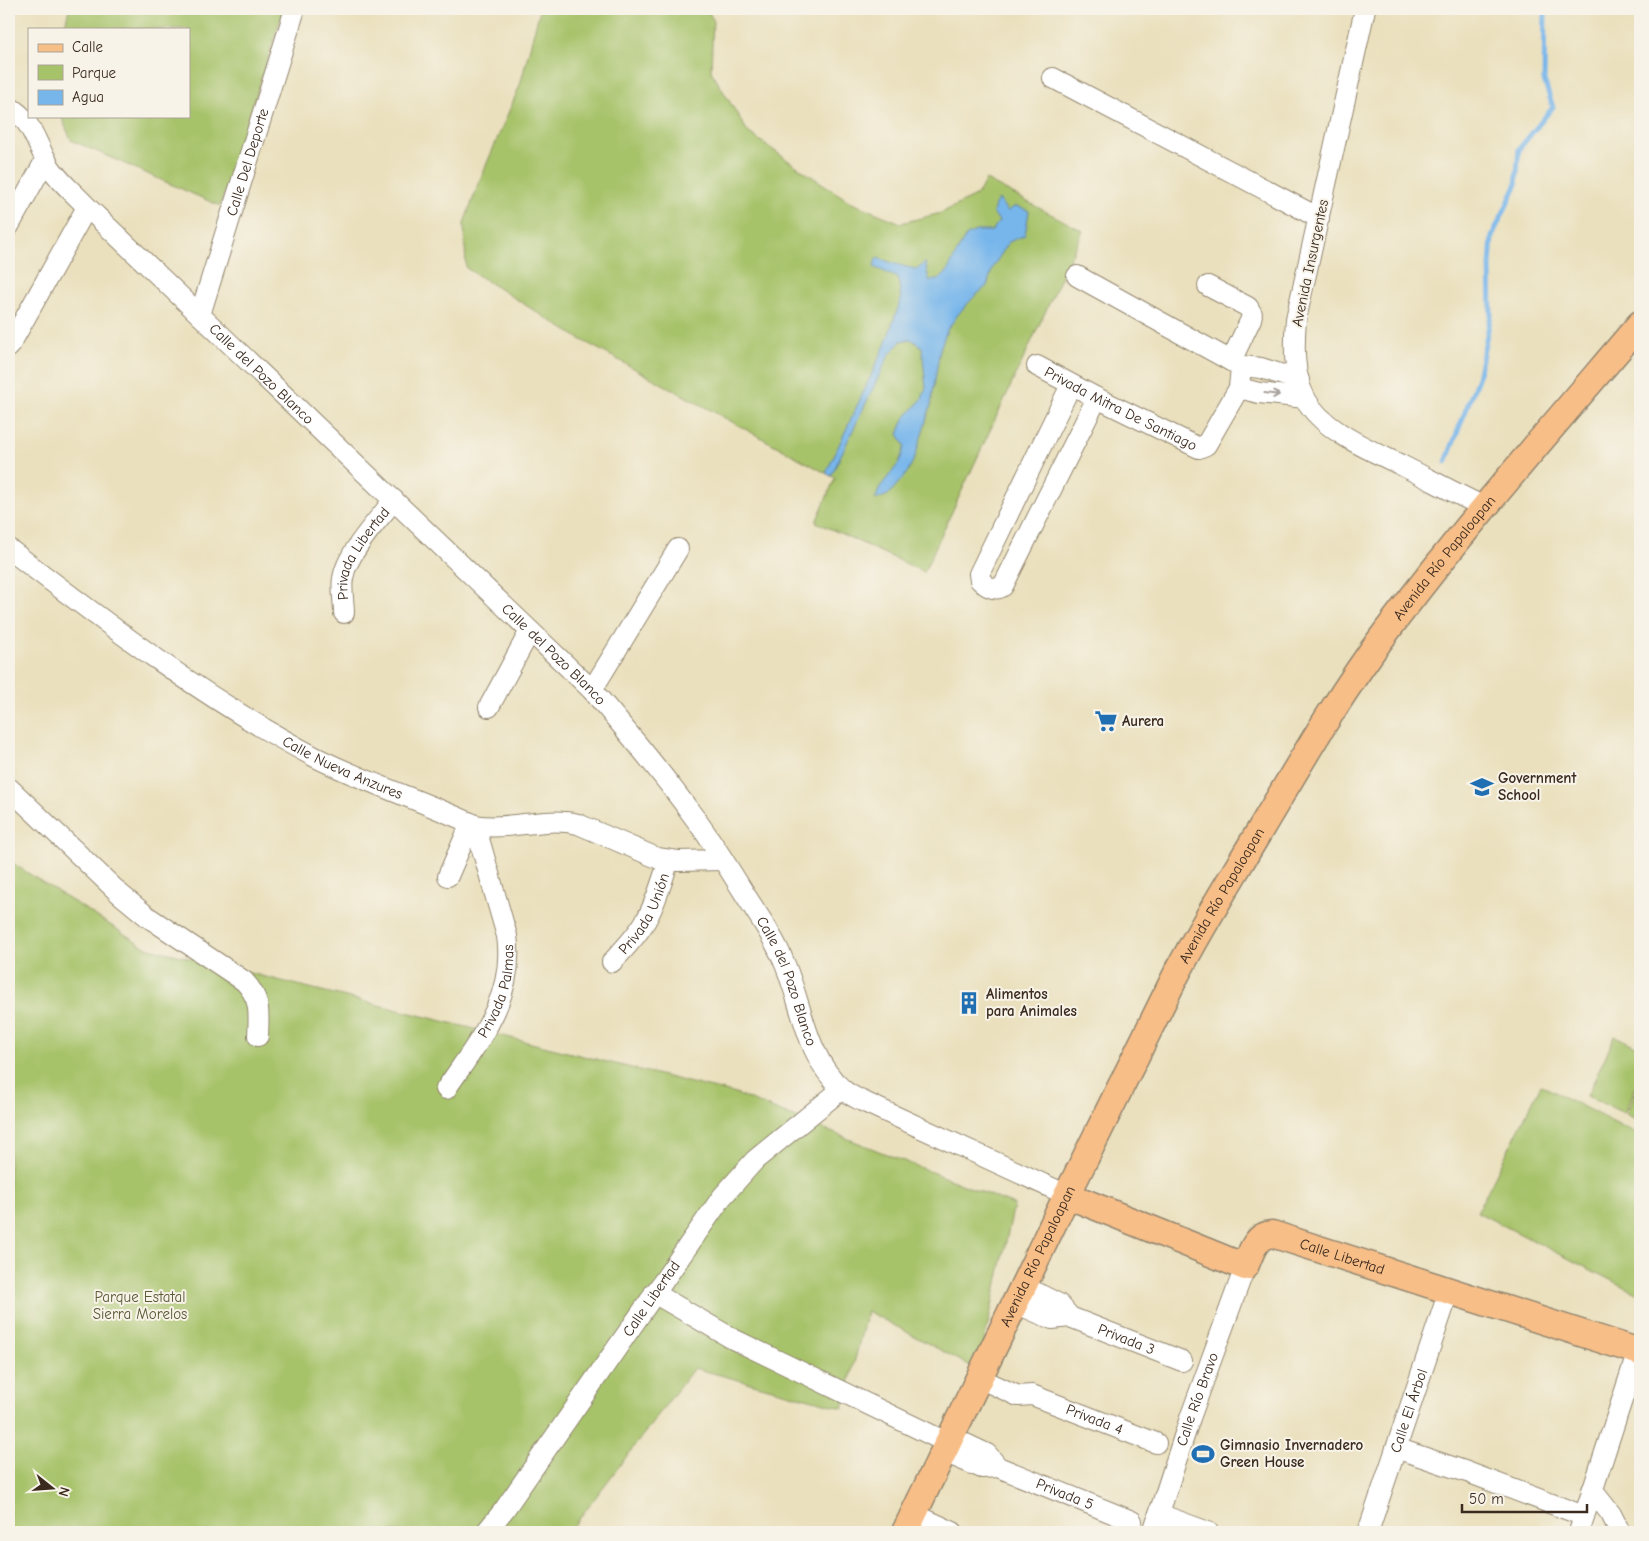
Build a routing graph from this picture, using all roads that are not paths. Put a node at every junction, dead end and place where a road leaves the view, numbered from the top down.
1 (295, 9) edge
2 (1365, 9) edge
3 (1052, 78) dead end
4 (9, 107) edge
5 (46, 159) junction
6 (87, 207) junction
7 (1319, 218) junction
8 (9, 226) edge
9 (1077, 276) dead end
10 (1208, 286) dead end
11 (200, 315) junction
12 (1640, 324) edge
13 (9, 347) edge
14 (1295, 352) junction
15 (1244, 365) junction
16 (1037, 366) dead end
17 (1071, 384) junction
18 (1239, 388) junction
19 (1302, 389) junction
20 (1097, 398) junction
21 (394, 500) junction
22 (1484, 507) junction
23 (9, 549) edge
24 (678, 549) dead end
25 (344, 612) dead end
26 (530, 631) junction
27 (592, 690) junction
28 (489, 707) dead end
29 (9, 788) edge
30 (473, 824) junction
31 (669, 860) junction
32 (723, 860) junction
33 (448, 876) dead end
34 (612, 962) dead end
35 (258, 1036) dead end
36 (446, 1089) dead end
37 (842, 1089) junction
38 (1067, 1195) junction
39 (1245, 1267) junction
40 (1449, 1290) junction
41 (654, 1293) junction
42 (1019, 1295) junction
43 (1639, 1351) edge
44 (1182, 1361) dead end
45 (982, 1371) junction
46 (1156, 1443) dead end
47 (947, 1444) junction
48 (1396, 1448) junction
49 (1592, 1490) junction
50 (1132, 1521) dead end
51 (1156, 1523) edge
52 (1582, 1524) edge
53 (912, 1526) edge
54 (486, 1532) edge
55 (954, 1532) edge
56 (1208, 1532) edge
57 (1368, 1532) edge
58 (1620, 1532) edge

1 - 11 street, Calle Del Deporte
2 - 7 street, Avenida Insurgentes
3 - 7 street
4 - 5 street, Calle del Pozo Blanco
5 - 6 street, Calle del Pozo Blanco
5 - 8 street
6 - 11 street, Calle del Pozo Blanco
6 - 13 street
7 - 14 street, Avenida Insurgentes
9 - 15 street
10 - 15 street
11 - 21 street, Calle del Pozo Blanco
12 - 22 main road, Avenida Río Papaloapan
14 - 15 street
14 - 19 street, Avenida Insurgentes
15 - 18 street, Privada Mitra De Santiago
15 - 19 street
16 - 17 street, Privada Mitra De Santiago
17 - 20 street, Privada Mitra De Santiago
17 - 20 street
18 -> 19 street
18 - 20 street, Privada Mitra De Santiago
19 - 22 street
21 - 25 street, Privada Libertad
21 - 26 street, Calle del Pozo Blanco
22 - 38 main road, Avenida Río Papaloapan
23 - 30 street, Calle Nueva Anzures
24 - 27 street
26 - 27 street, Calle del Pozo Blanco
26 - 28 street
27 - 32 street, Calle del Pozo Blanco
29 - 35 street
30 - 31 street, Calle Nueva Anzures
30 - 33 street
30 - 36 street, Privada Palmas
31 - 32 street, Calle Nueva Anzures
31 - 34 street, Privada Unión
32 - 37 street, Calle del Pozo Blanco
37 - 38 street, Calle del Pozo Blanco
37 - 41 street, Calle Libertad
38 - 39 main road
38 - 42 main road, Avenida Río Papaloapan
39 - 40 main road, Calle Libertad
39 - 51 street, Calle Río Bravo
40 - 43 main road, Calle Libertad
40 - 48 street, Calle El Árbol
41 - 47 street, Privada 5
41 - 54 street, Calle Libertad
42 - 44 street, Privada 3
42 - 45 main road, Avenida Río Papaloapan
43 - 49 street
45 - 46 street, Privada 4
45 - 47 main road, Avenida Río Papaloapan
47 - 50 street, Privada 5
47 - 53 main road, Avenida Río Papaloapan
48 - 52 street
48 - 57 street, Calle El Árbol
49 - 52 street
49 - 58 street
51 - 56 street
53 - 55 street

